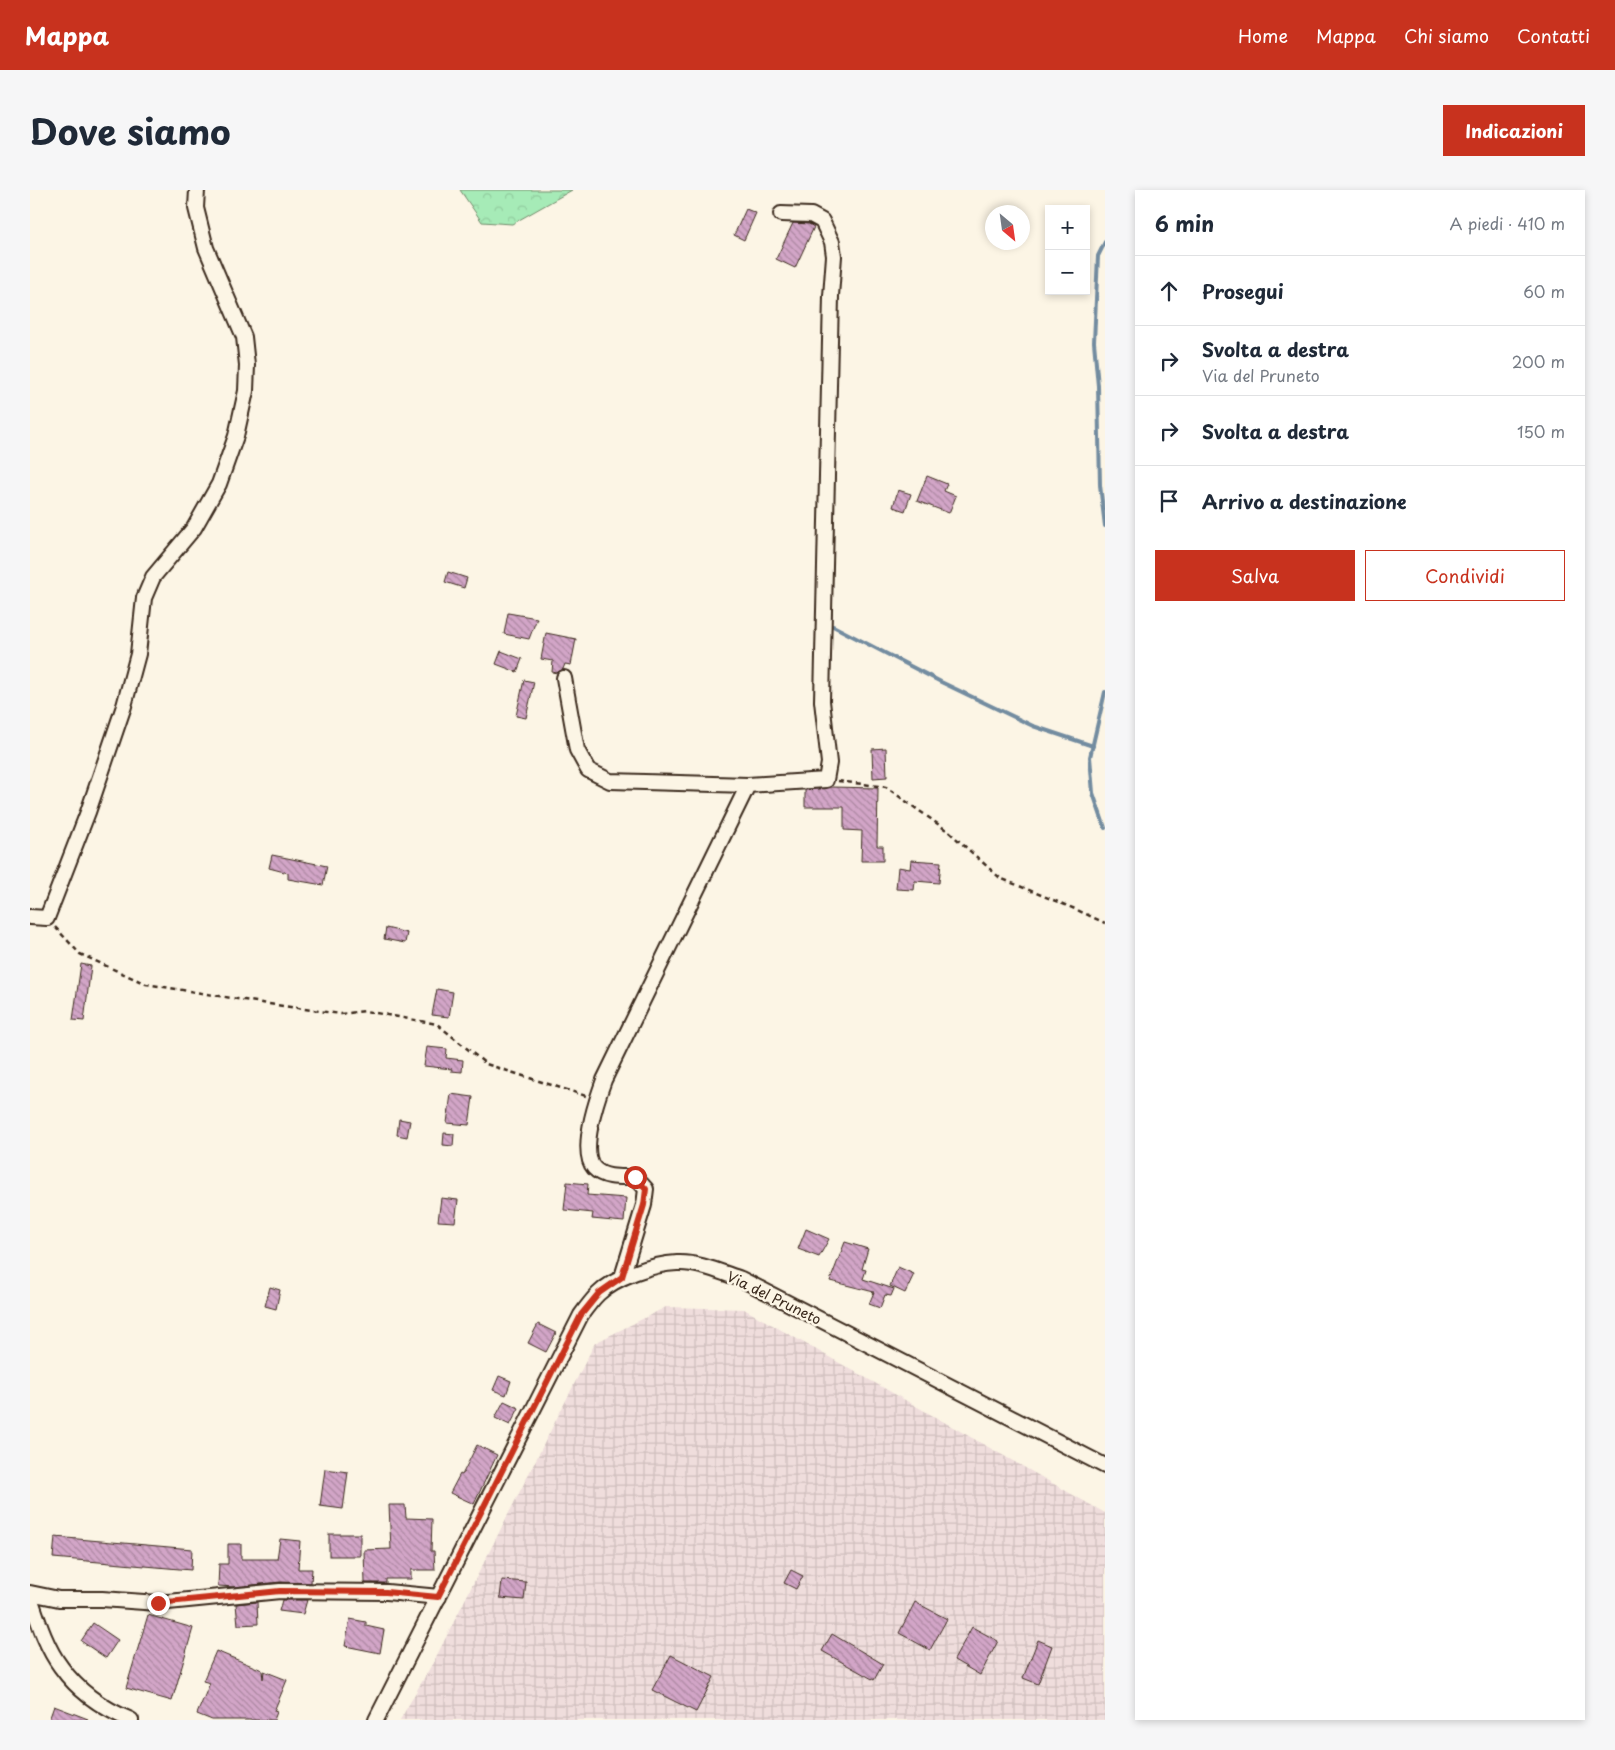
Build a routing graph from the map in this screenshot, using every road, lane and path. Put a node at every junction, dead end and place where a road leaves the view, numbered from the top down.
1 (196, 190) edge
2 (781, 214) dead end
3 (564, 678) dead end
4 (826, 780) junction
5 (748, 785) junction
6 (30, 917) edge
7 (47, 918) junction
8 (1105, 923) edge
9 (597, 1100) junction
10 (622, 1277) junction
11 (1105, 1466) edge
12 (30, 1592) edge
13 (30, 1597) edge
14 (438, 1597) junction
15 (131, 1720) edge
16 (376, 1720) edge

1 - 7 street
2 - 4 street
3 - 5 street
4 - 5 street
4 - 8 path
5 - 9 street
6 - 7 street
7 - 9 path
9 - 10 street
10 - 11 street, Via del Pruneto
10 - 14 street, Via del Pruneto
12 - 14 street
13 - 15 street
14 - 16 street, Via del Pruneto

